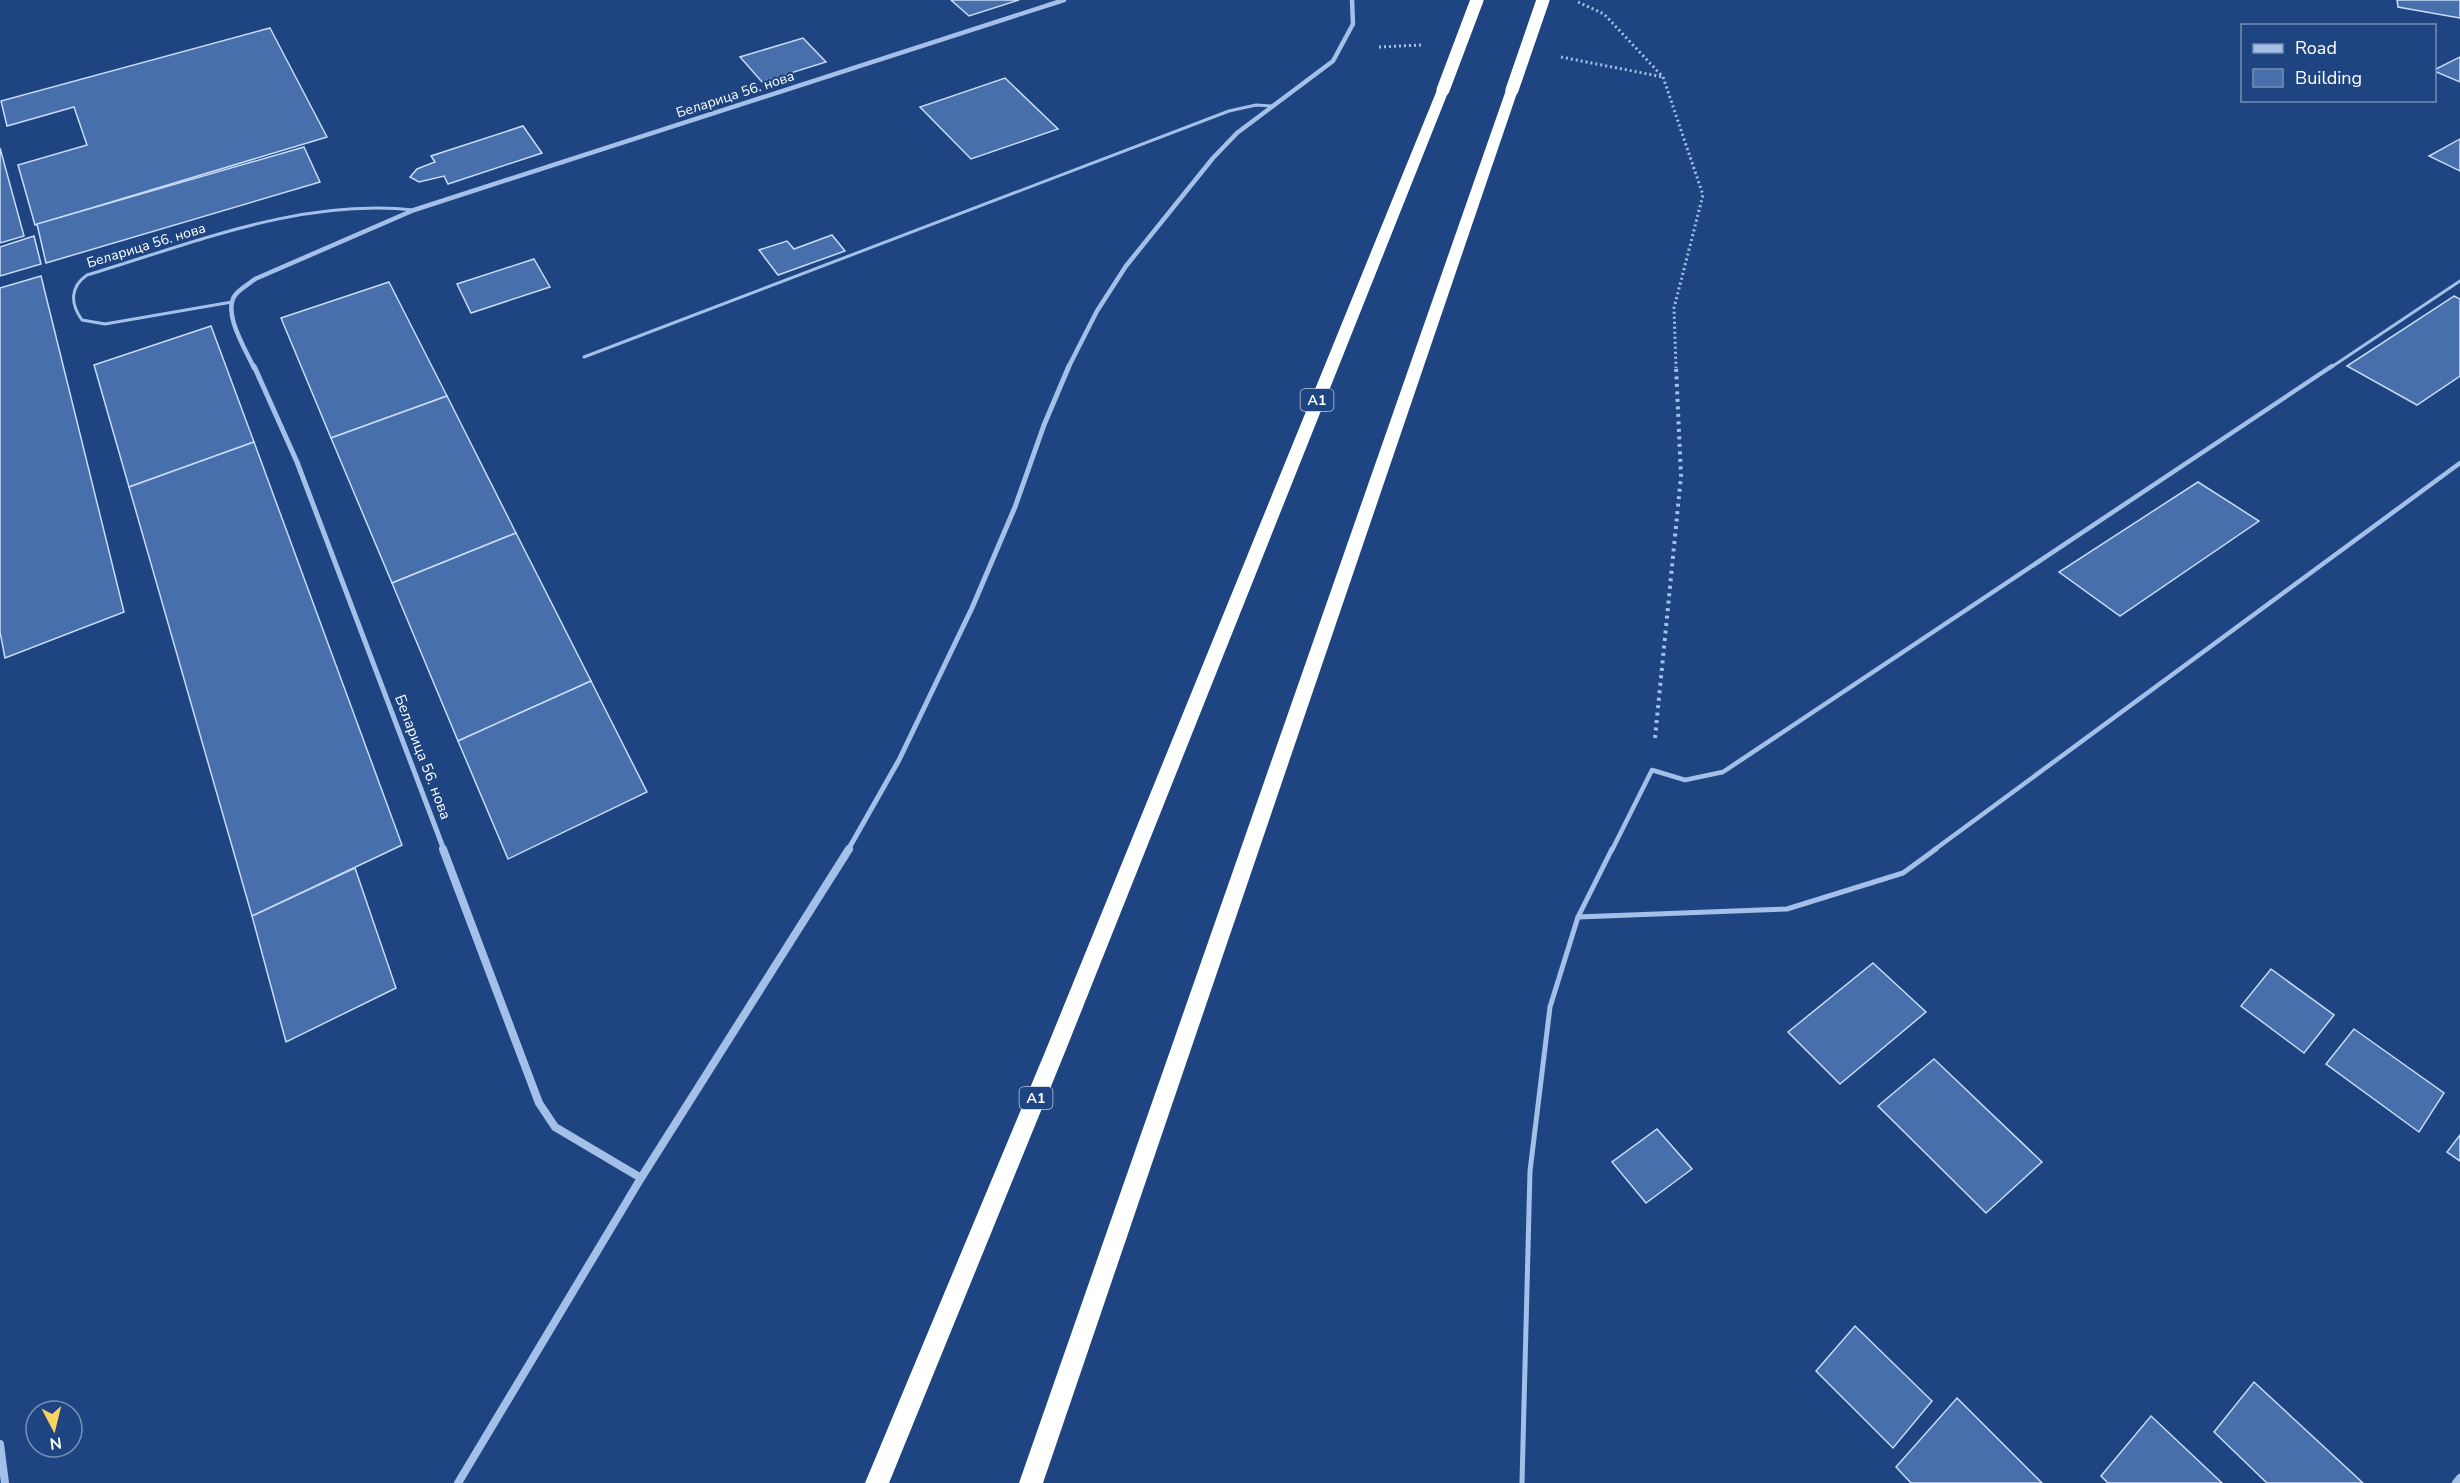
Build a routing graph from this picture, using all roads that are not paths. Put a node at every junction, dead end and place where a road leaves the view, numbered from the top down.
1 (1064, 0) edge
2 (1352, 0) edge
3 (1477, 0) edge
4 (1543, 0) edge
5 (1272, 106) junction
6 (414, 210) junction
7 (2460, 281) edge
8 (232, 302) junction
9 (584, 357) dead end
10 (2460, 463) edge
11 (1578, 917) junction
12 (641, 1178) junction
13 (0, 1444) edge
14 (2460, 1478) edge
15 (5, 1483) edge
16 (458, 1483) edge
17 (877, 1483) edge
18 (1031, 1483) edge
19 (1522, 1483) edge
20 (2456, 1483) edge

1 - 6 street, Беларица 56. нова
2 - 5 street
3 - 17 highway, A1, bridge
4 - 18 highway, bridge
5 - 9 lane
5 - 12 street
6 - 8 street, Беларица 56. нова
6 - 8 lane, Беларица 56. нова
7 - 11 lane
8 - 12 street, Беларица 56. нова
10 - 11 lane
11 - 19 lane
12 - 16 street
13 - 15 street
14 - 20 street

